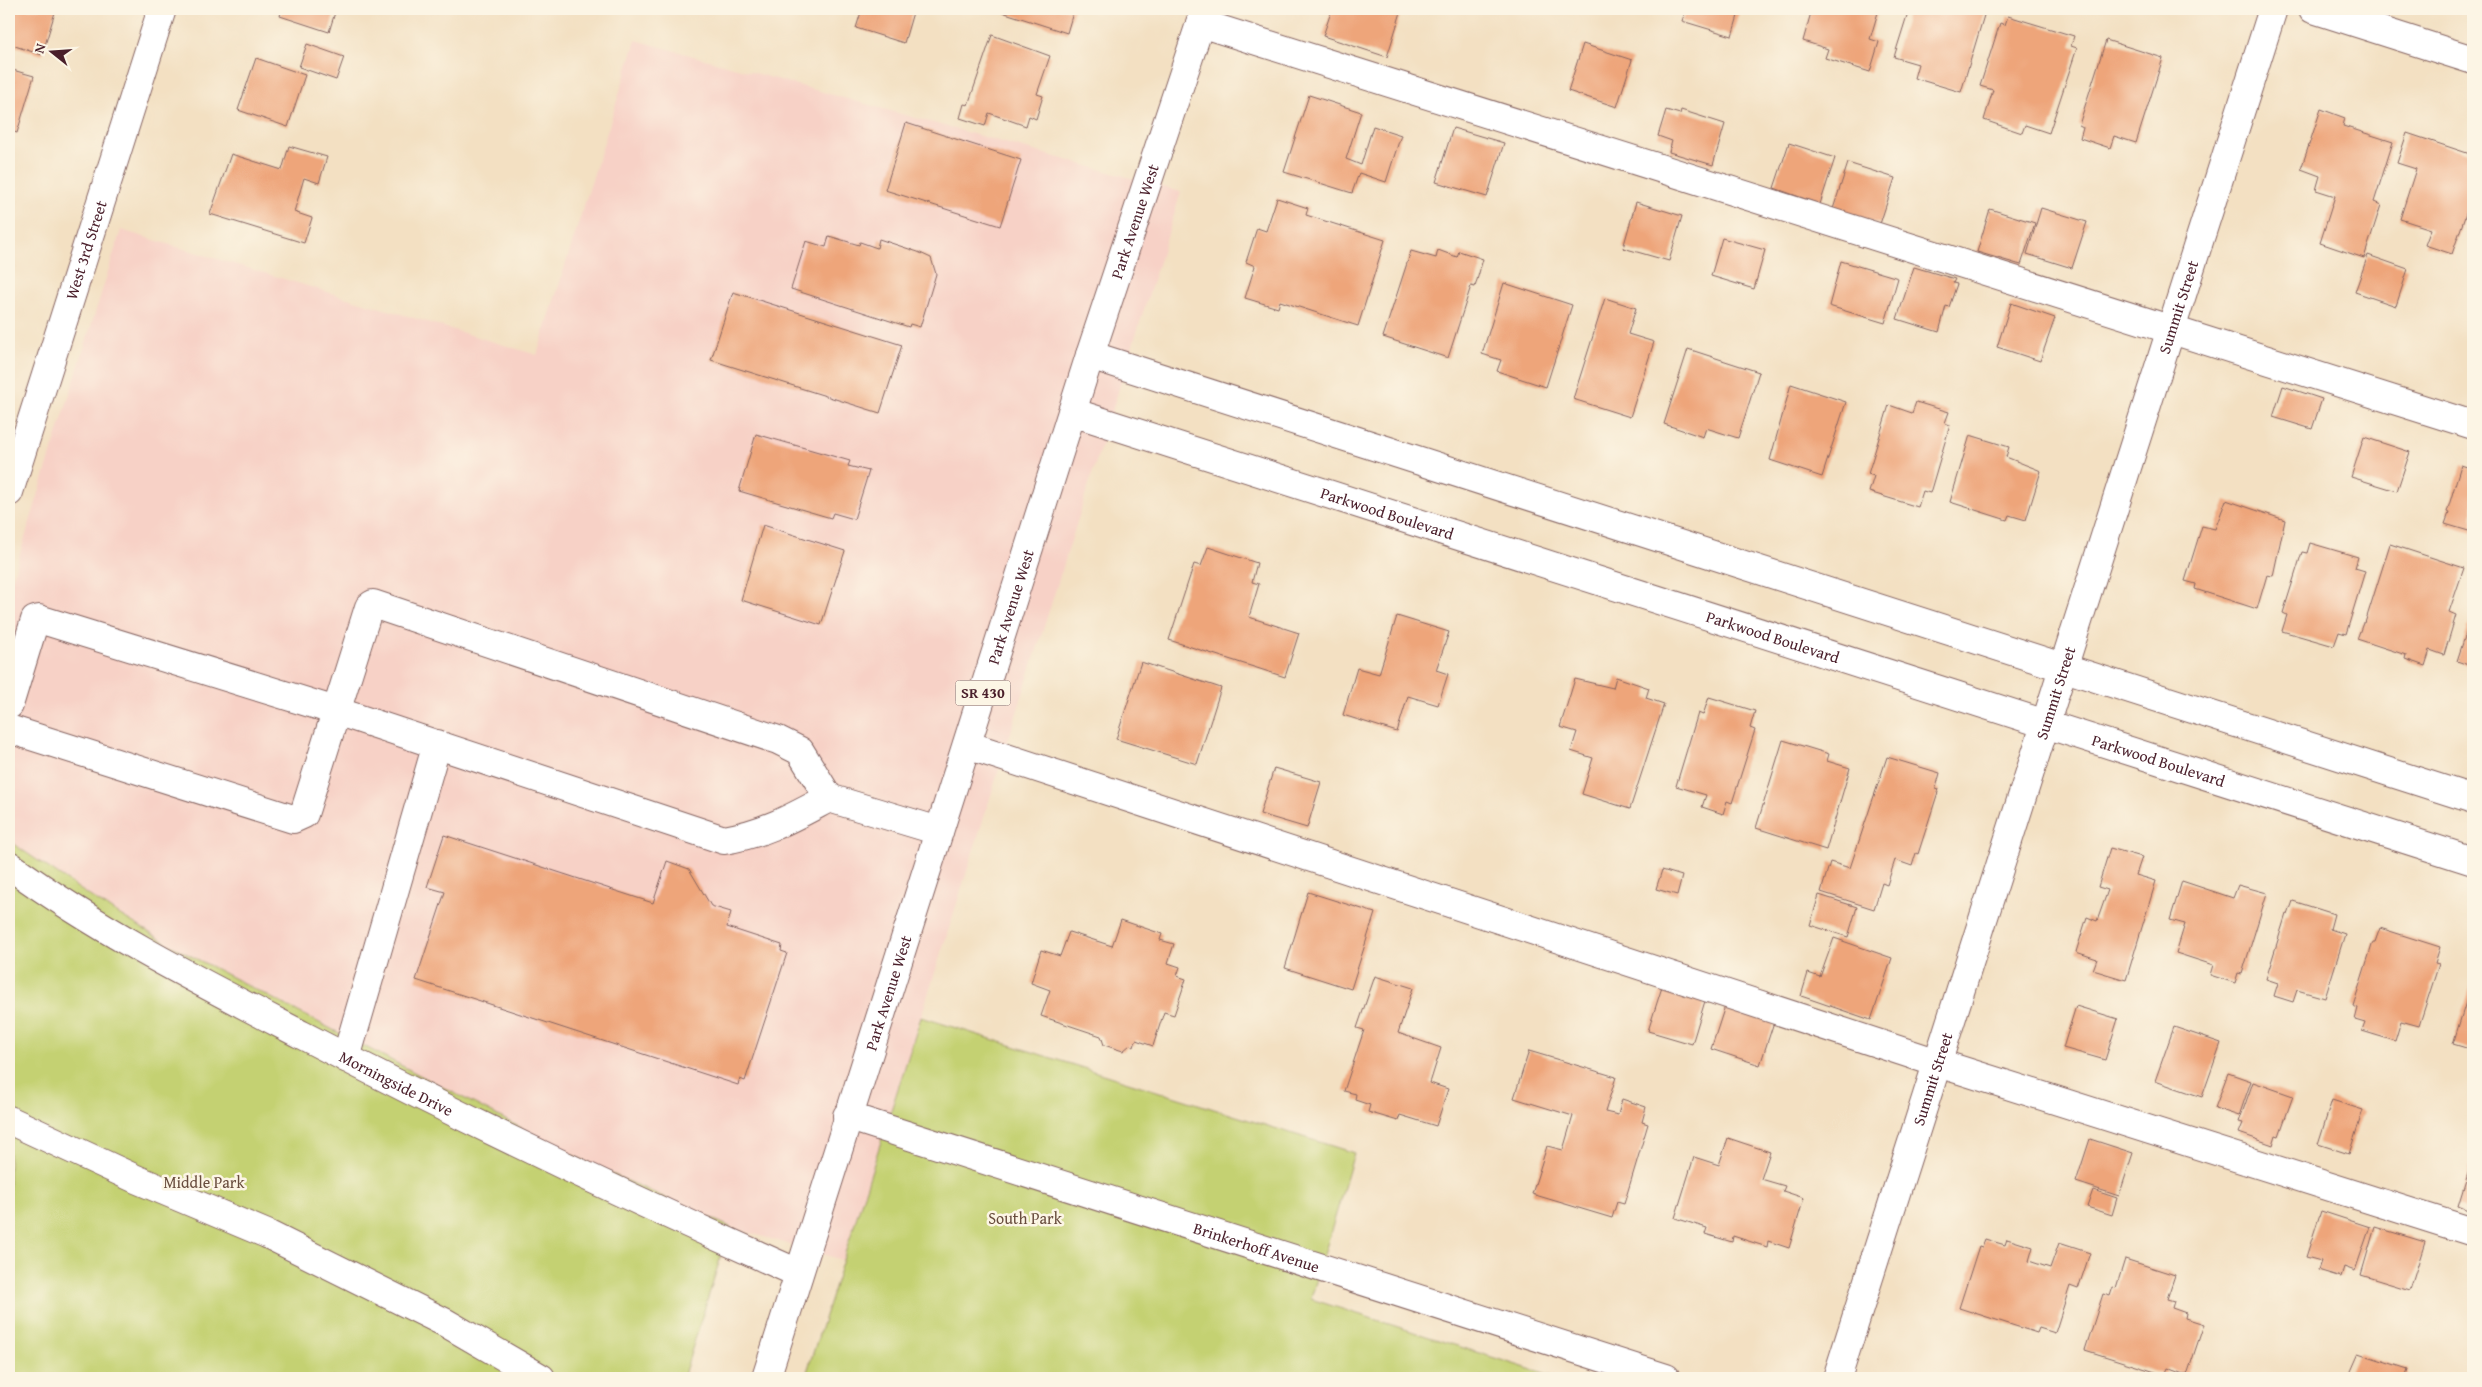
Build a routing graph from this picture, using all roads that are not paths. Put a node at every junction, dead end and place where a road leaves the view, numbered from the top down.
1 (162, 9) edge
2 (2273, 9) edge
3 (2313, 9) edge
4 (1202, 16) edge
5 (2473, 60) edge
6 (2170, 330) junction
7 (1090, 355) junction
8 (1072, 412) junction
9 (2473, 425) edge
10 (9, 492) edge
11 (2063, 668) junction
12 (9, 705) edge
13 (336, 710) junction
14 (2045, 724) junction
15 (9, 729) edge
16 (436, 744) junction
17 (967, 745) junction
18 (829, 798) junction
19 (2473, 799) edge
20 (939, 831) junction
21 (2473, 861) edge
22 (9, 865) edge
23 (346, 1058) junction
24 (1938, 1063) junction
25 (847, 1116) junction
26 (9, 1120) edge
27 (2473, 1232) edge
28 (798, 1273) junction
29 (541, 1378) edge
30 (766, 1378) edge
31 (1666, 1378) edge
32 (1837, 1378) edge

1 - 10 street, West 3rd Street
2 - 6 street, Summit Street
3 - 5 street
4 - 6 street
4 - 7 street, Park Avenue West / SR 430
6 - 9 street
6 - 11 street, Summit Street
7 - 8 street, Park Avenue West / SR 430
7 - 11 street
8 - 14 street, Parkwood Boulevard
8 - 17 street, Park Avenue West / SR 430
11 - 14 street, Summit Street
11 - 19 street
12 - 13 street
13 - 15 street
13 - 16 street
13 - 18 street
14 - 21 street, Parkwood Boulevard
14 - 24 street, Summit Street
16 - 18 street
16 - 23 street
17 - 20 street, Park Avenue West / SR 430
17 - 24 street
18 - 20 street
20 - 25 street, Park Avenue West / SR 430
22 - 23 street, Morningside Drive
23 - 28 street, Morningside Drive
24 - 27 street
24 - 32 street, Summit Street
25 - 28 street, Park Avenue West / SR 430
25 - 31 street, Brinkerhoff Avenue
26 - 29 street
28 - 30 street, Park Avenue West / SR 430

